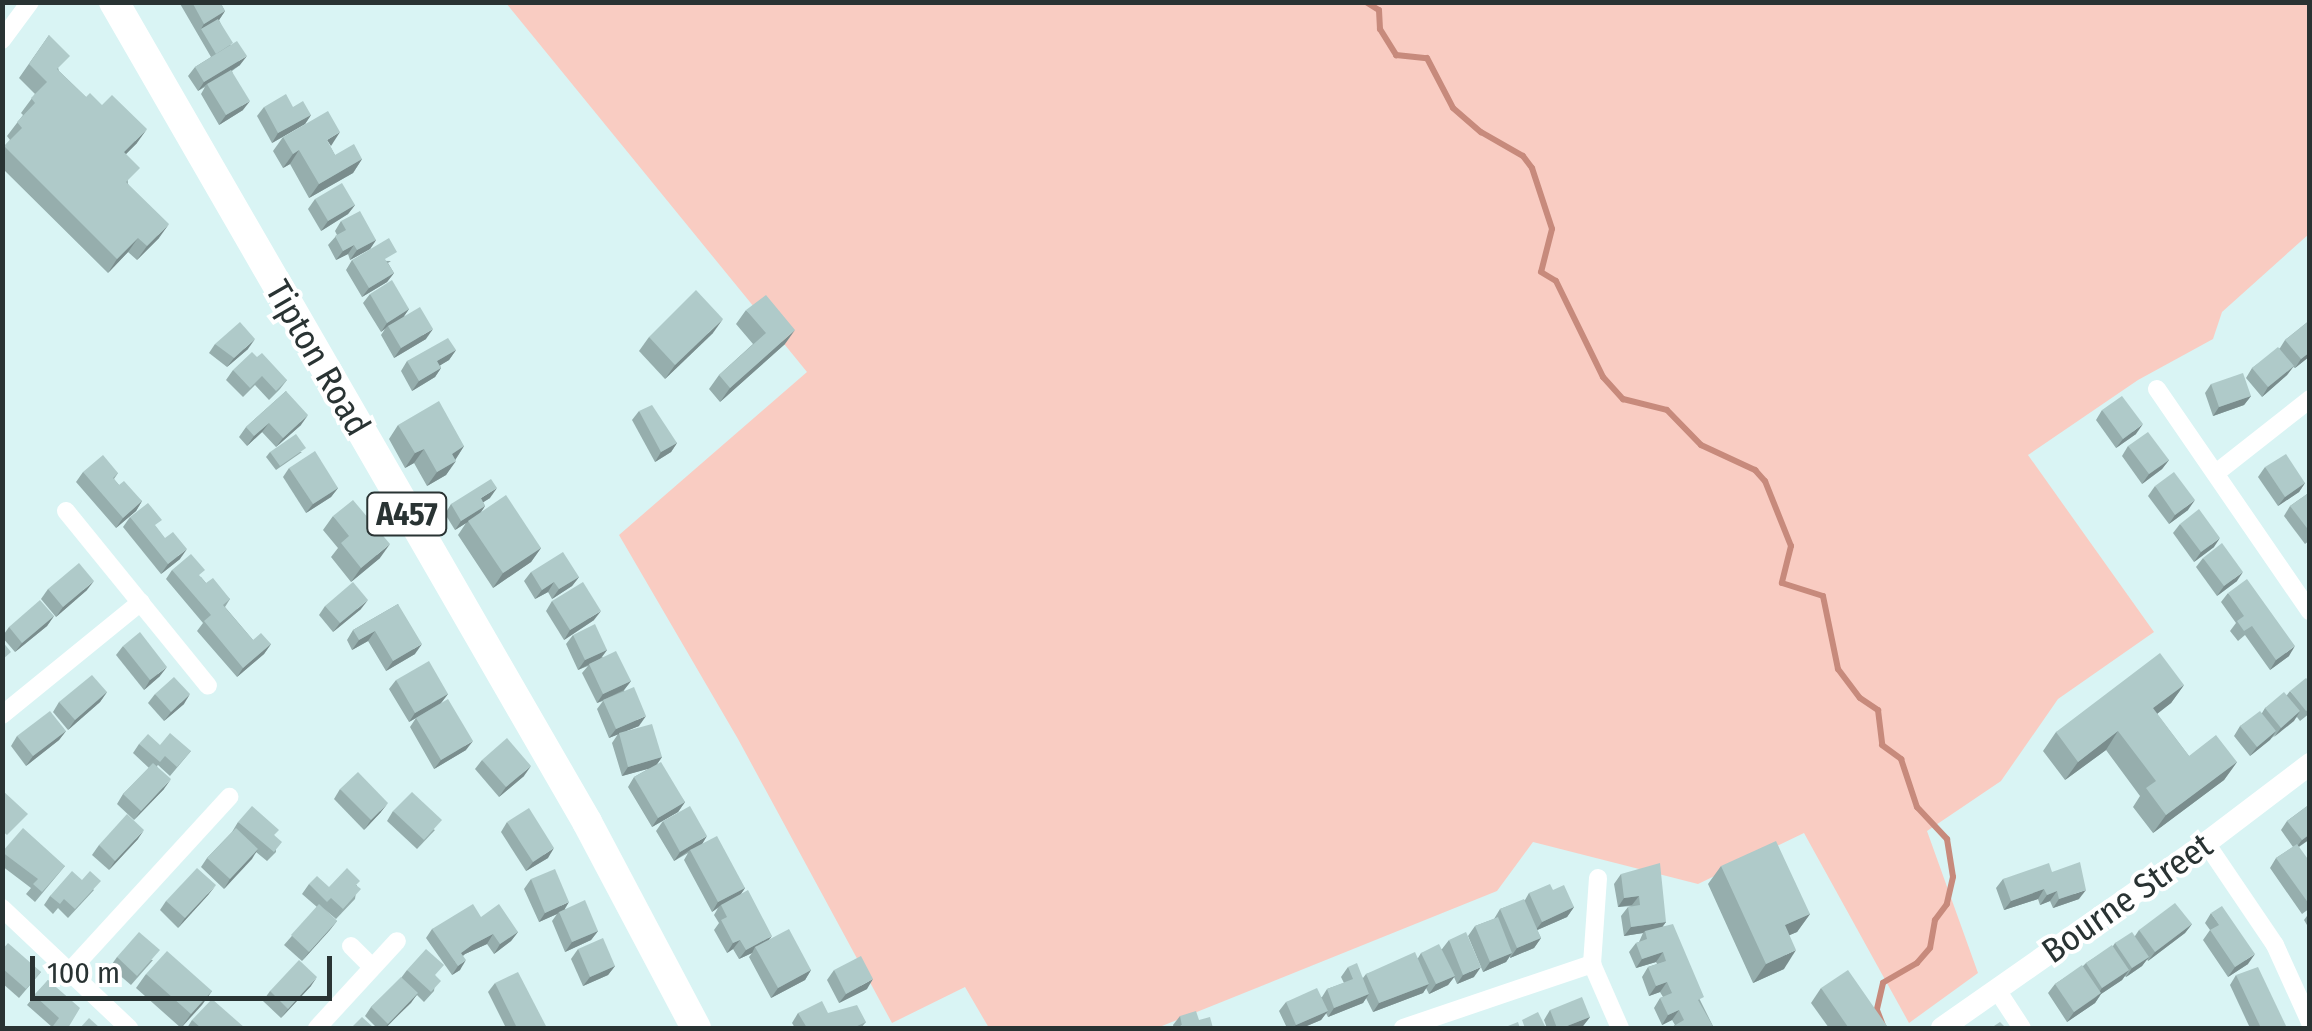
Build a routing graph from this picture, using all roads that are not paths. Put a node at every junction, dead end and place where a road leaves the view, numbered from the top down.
1 (30, 2) edge
2 (114, 2) edge
3 (2, 40) edge
4 (2157, 388) dead end
5 (2310, 398) edge
6 (2216, 473) junction
7 (66, 511) dead end
8 (141, 602) junction
9 (2310, 612) edge
10 (208, 686) dead end
11 (2, 715) edge
12 (2310, 764) edge
13 (229, 797) dead end
14 (2206, 844) junction
15 (1598, 878) dead end
16 (2, 908) edge
17 (397, 940) dead end
18 (350, 946) dead end
19 (1592, 964) junction
20 (372, 967) junction
21 (68, 973) junction
22 (1997, 990) junction
23 (2310, 1022) edge
24 (129, 1028) edge
25 (317, 1028) edge
26 (696, 1028) edge
27 (1403, 1028) edge
28 (1620, 1028) edge
29 (1942, 1028) edge
30 (2022, 1028) edge

1 - 3 street
2 - 26 main road, Tipton Road / A457
4 - 6 street
5 - 6 street
6 - 9 street
7 - 8 street
8 - 10 street
8 - 11 street
12 - 14 street, Bourne Street
13 - 21 street
14 - 22 street, Bourne Street
14 - 23 street
15 - 19 street
16 - 21 street
17 - 20 street
18 - 20 street
19 - 27 street
19 - 28 street
20 - 25 street
21 - 24 street
22 - 29 street, Bourne Street
22 - 30 street

